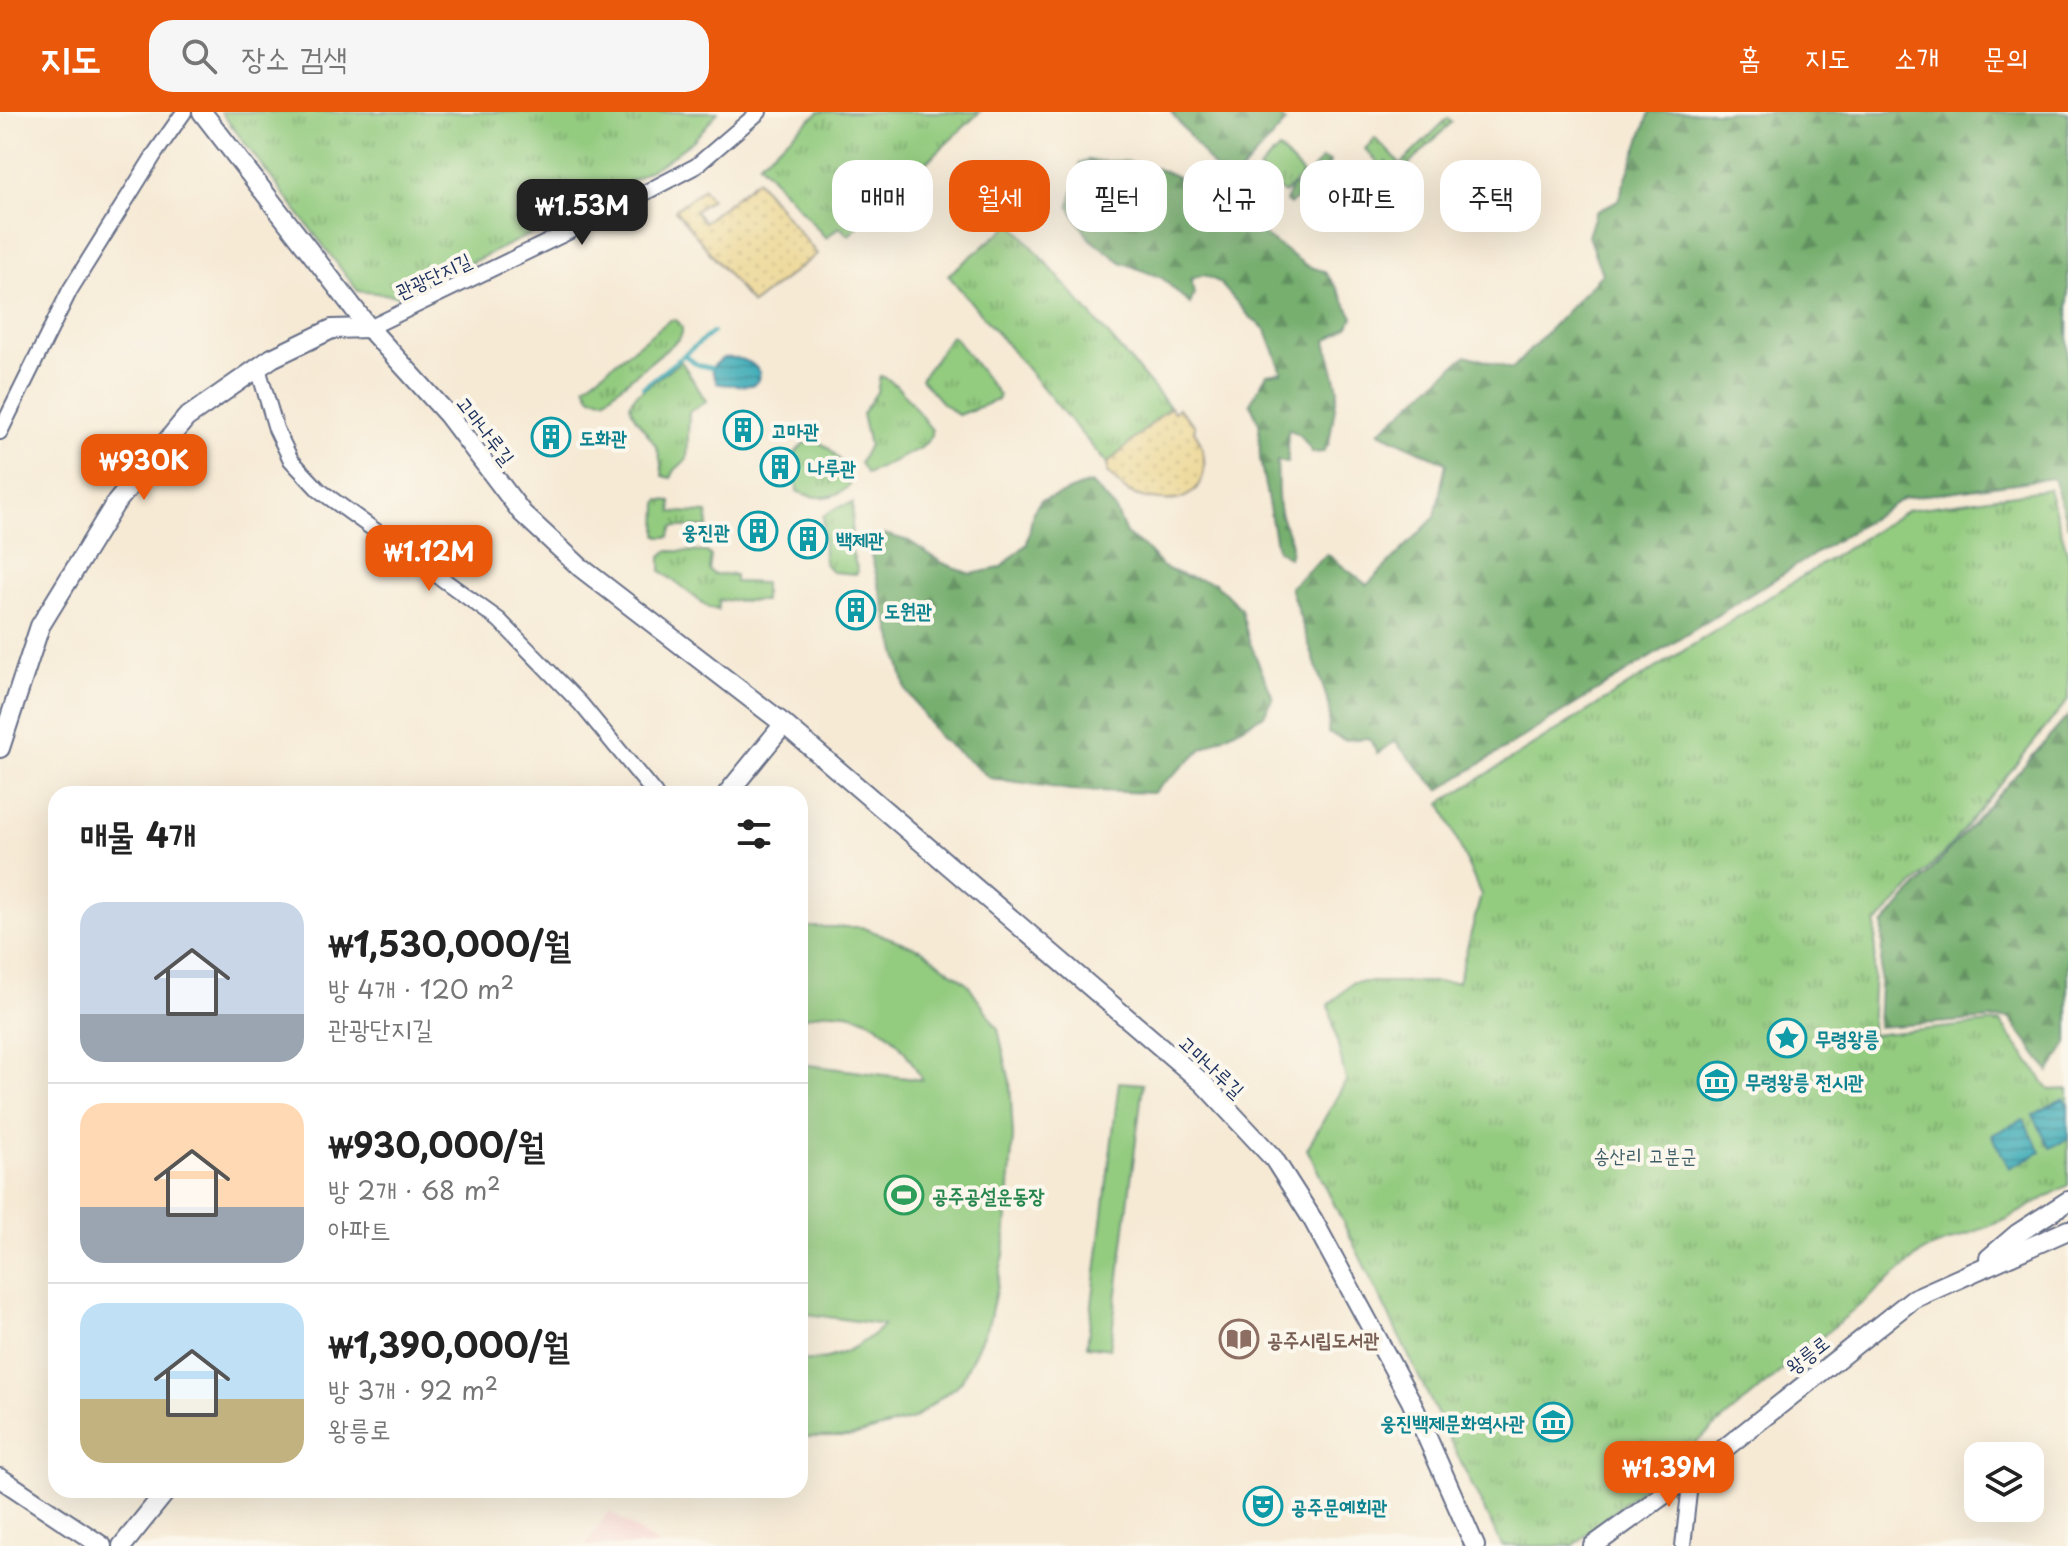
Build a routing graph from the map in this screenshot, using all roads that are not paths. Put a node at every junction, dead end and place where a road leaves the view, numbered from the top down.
1 (184, 112) edge
2 (202, 112) edge
3 (759, 112) edge
4 (369, 328) junction
5 (258, 368) junction
6 (0, 432) edge
7 (784, 724) junction
8 (0, 748) edge
9 (648, 786) edge
10 (734, 786) edge
11 (2068, 1201) edge
12 (2068, 1230) edge
13 (1974, 1271) junction
14 (1691, 1475) junction
15 (0, 1478) edge
16 (161, 1498) edge
17 (102, 1546) edge
18 (122, 1546) edge
19 (1475, 1546) edge
20 (1593, 1546) edge
21 (1683, 1546) edge

1 - 6 street
2 - 4 main road, 고마나루길
3 - 4 street, 관광단지길
4 - 5 main road
4 - 7 main road, 고마나루길
5 - 8 main road
5 - 9 street
7 - 10 main road
7 - 19 main road, 고마나루길
11 - 13 main road
12 - 13 main road, 왕릉로
13 - 14 main road, 왕릉로
14 - 20 main road, 왕릉로
14 - 21 street
15 - 17 main road
16 - 18 main road

